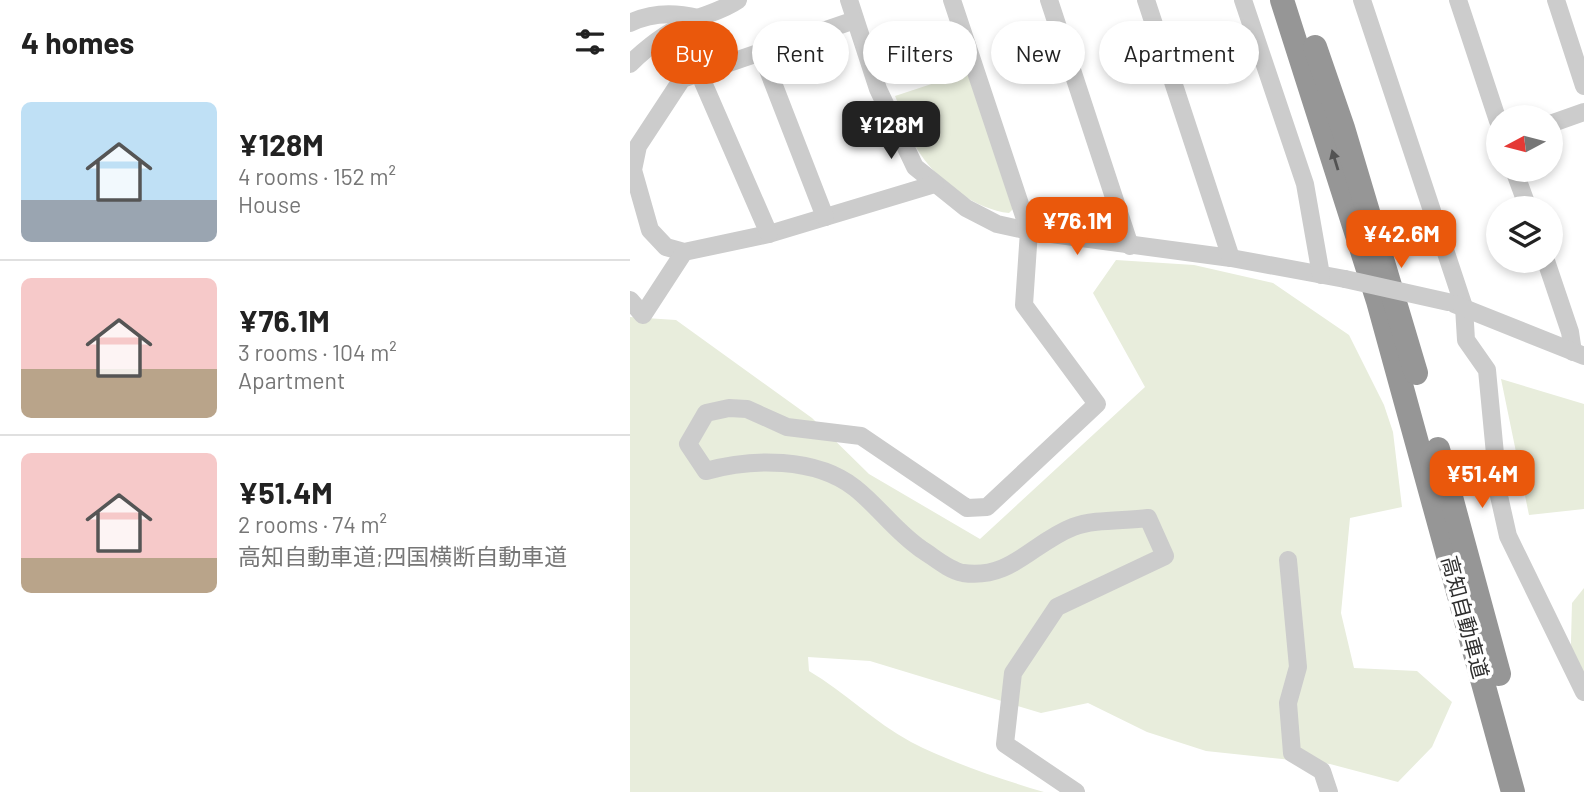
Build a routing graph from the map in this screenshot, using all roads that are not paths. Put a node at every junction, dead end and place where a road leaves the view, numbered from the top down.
1 (738, 0) edge
2 (849, 0) edge
3 (953, 0) edge
4 (1049, 0) edge
5 (1146, 0) edge
6 (1243, 0) edge
7 (1282, 0) edge
8 (1299, 0) edge
9 (1362, 0) edge
10 (1458, 0) edge
11 (1556, 0) edge
12 (698, 18) junction
13 (855, 20) junction
14 (849, 22) edge
15 (630, 23) edge
16 (630, 64) edge
17 (679, 84) edge
18 (704, 84) edge
19 (773, 84) edge
20 (1584, 86) edge
21 (1493, 105) edge
22 (1584, 112) edge
23 (1563, 119) edge
24 (935, 184) junction
25 (825, 217) junction
26 (1029, 231) junction
27 (769, 234) junction
28 (1130, 246) junction
29 (684, 252) junction
30 (1231, 258) junction
31 (1550, 273) edge
32 (1321, 275) junction
33 (630, 300) edge
34 (1456, 305) junction
35 (1579, 354) edge
36 (1288, 560) dead end
37 (1584, 692) edge
38 (1076, 792) edge
39 (1329, 792) edge
40 (1513, 792) edge
41 (1528, 792) edge

1 - 12 street
2 - 13 street
3 - 26 street
4 - 28 street
5 - 30 street
6 - 32 street
40 -> 7 highway, 高知自動車道
8 - 41 highway
9 - 34 street
10 - 21 street
11 - 20 street
12 - 15 street
12 - 16 street
13 - 14 street
13 - 24 street
17 - 29 street
18 - 27 street
19 - 25 street
22 - 23 street
24 - 25 street
24 - 26 street
25 - 27 street
26 - 28 street
26 - 38 street
27 - 29 street
28 - 30 street
29 - 33 street
30 - 32 street
31 - 35 street
32 - 34 street, bridge
34 - 35 street
34 - 37 street
36 - 39 street

